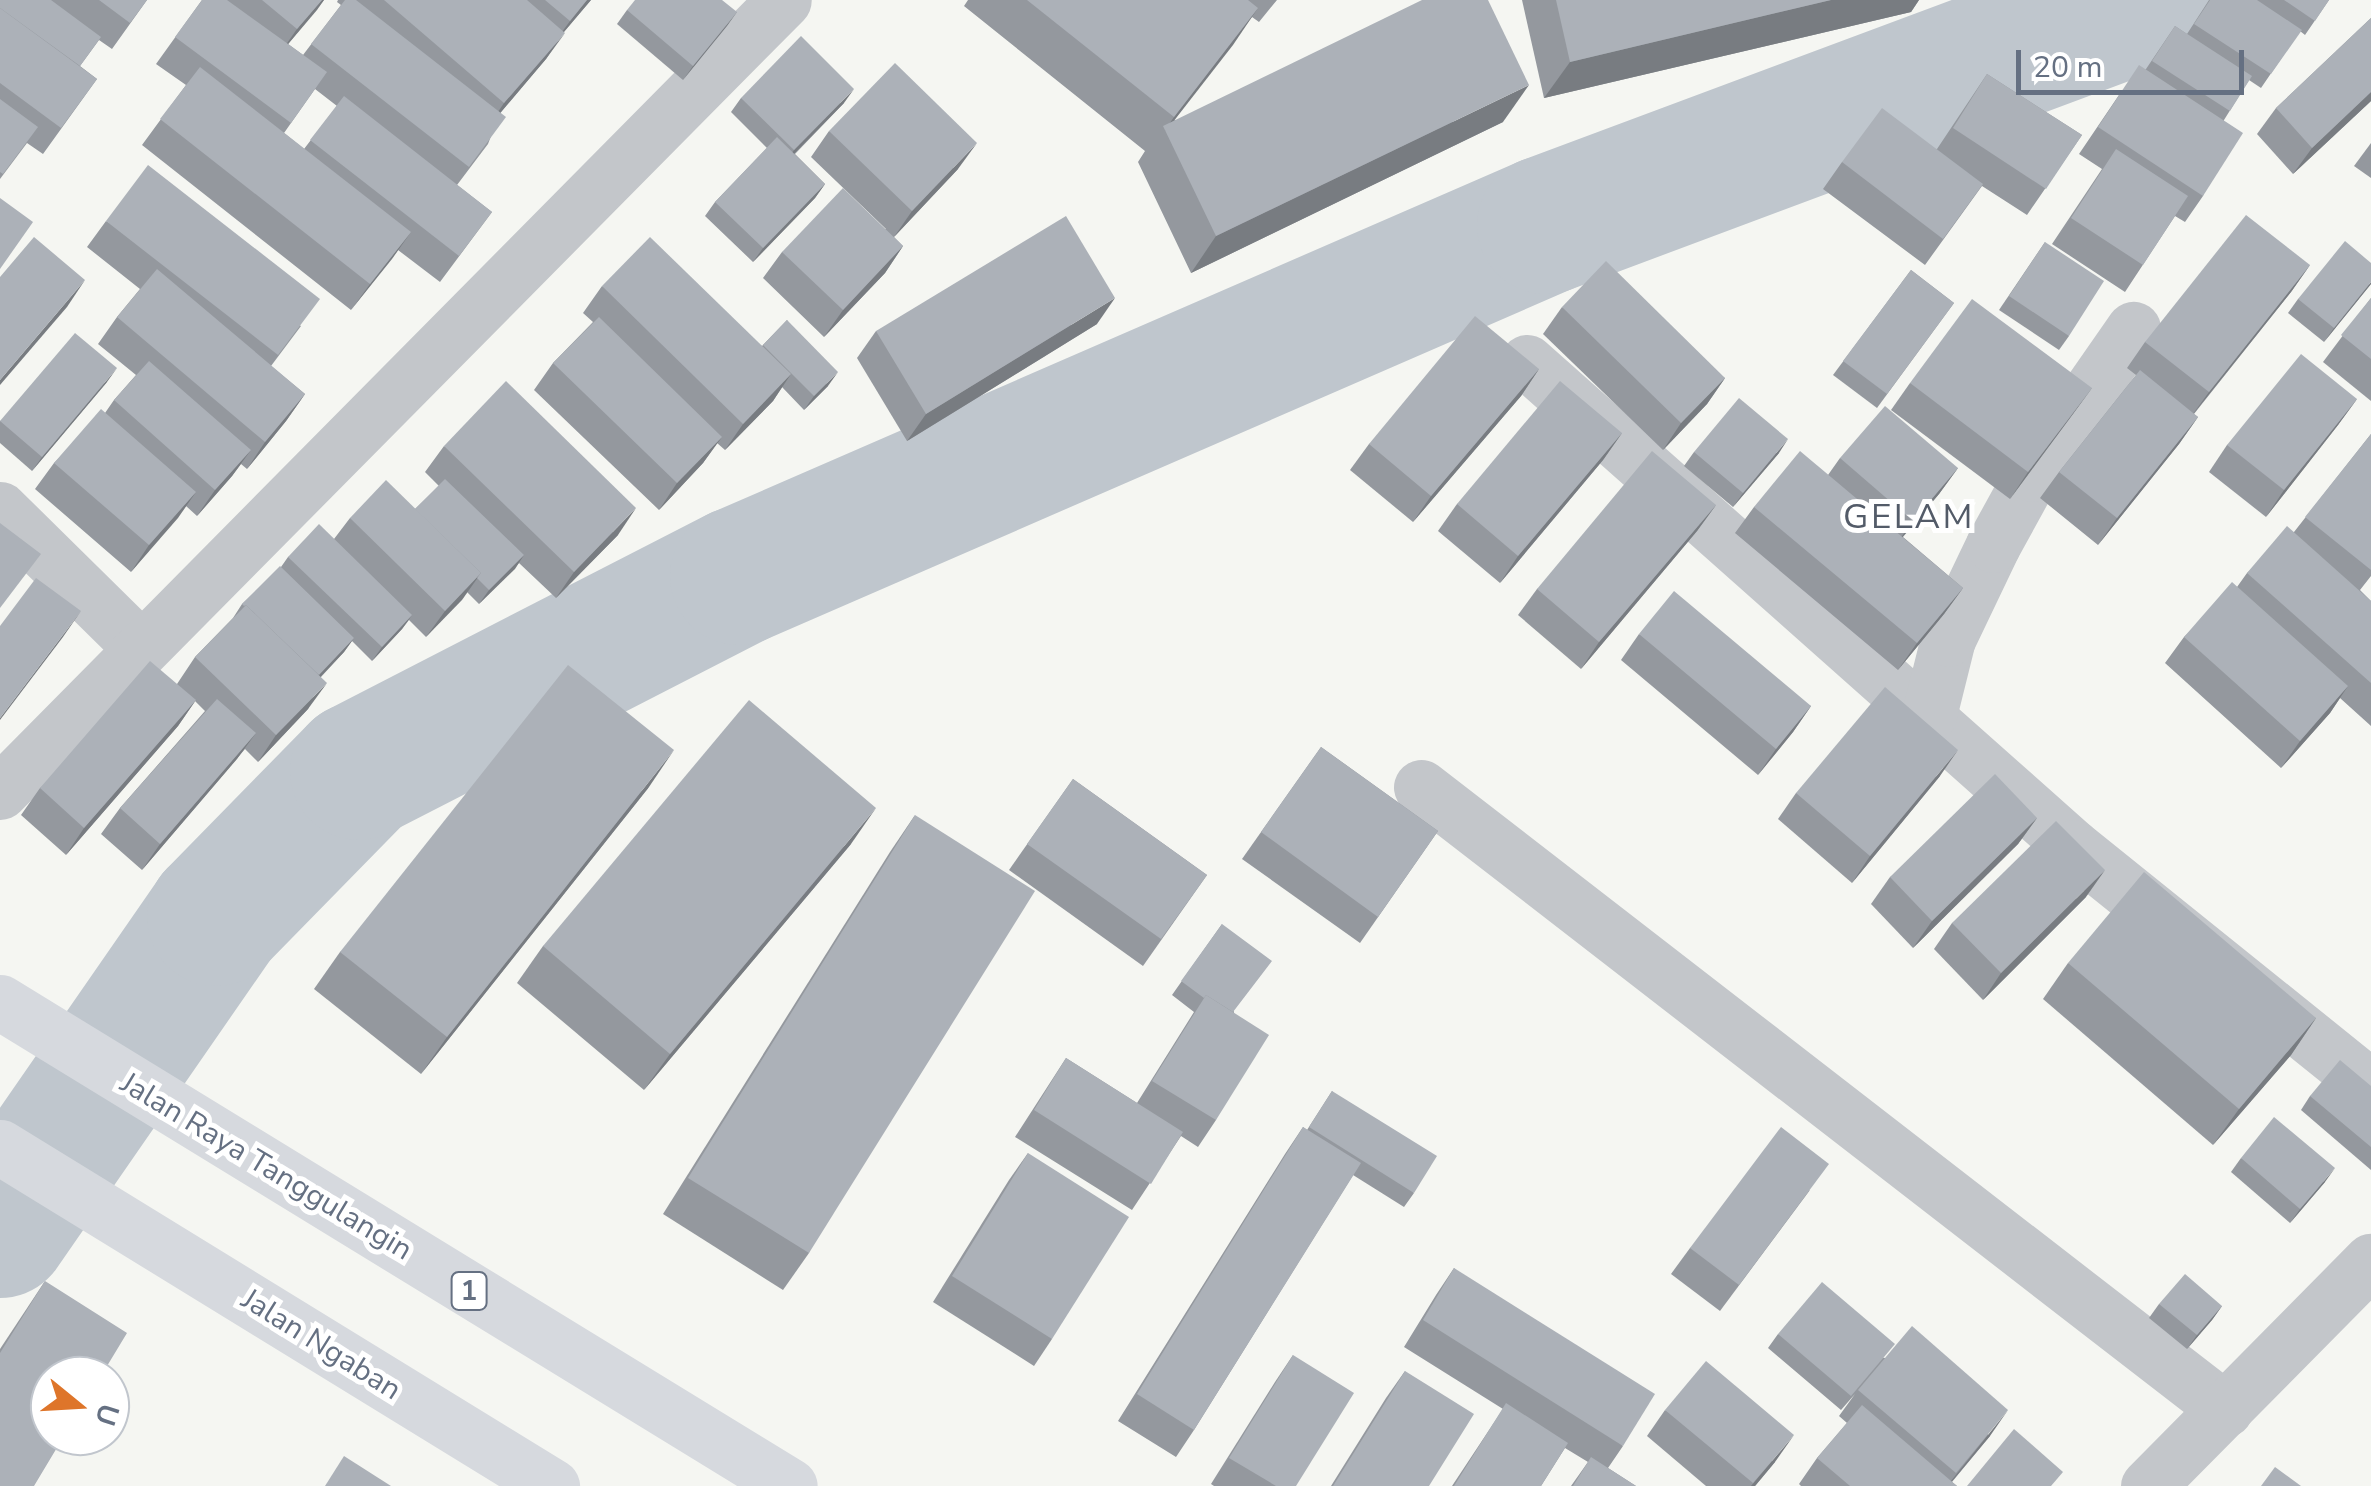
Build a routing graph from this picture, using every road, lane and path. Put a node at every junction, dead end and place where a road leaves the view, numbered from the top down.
1 (773, 3) edge
2 (2133, 329) dead end
3 (1528, 362) edge
4 (0, 509) edge
5 (138, 646) junction
6 (1929, 715) junction
7 (1422, 787) dead end
8 (0, 792) edge
9 (0, 1002) edge
10 (2371, 1087) edge
11 (0, 1148) edge
12 (2371, 1261) edge
13 (2225, 1409) junction
14 (523, 1479) edge
15 (790, 1486) edge
16 (2148, 1486) edge

1 - 5 street
2 - 6 street
3 - 6 street
4 - 5 street
5 - 8 street
6 - 10 street
7 - 13 street
9 - 15 highway, Jalan Raya Tanggulangin / 1
11 - 14 highway, Jalan Ngaban
12 - 13 street
13 - 16 street

